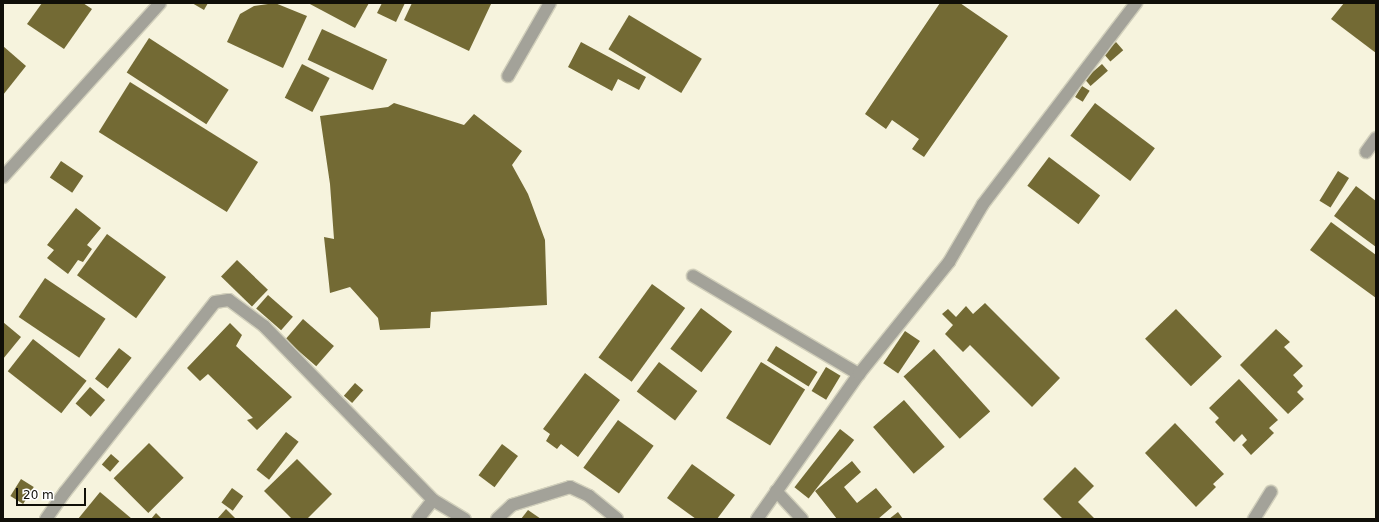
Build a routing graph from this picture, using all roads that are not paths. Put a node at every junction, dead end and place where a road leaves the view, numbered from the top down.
1 (160, 3) edge
2 (550, 3) edge
3 (1136, 3) edge
4 (508, 76) dead end
5 (1376, 138) edge
6 (1366, 152) dead end
7 (3, 177) edge
8 (693, 276) dead end
9 (859, 374) junction
10 (776, 491) junction
11 (1271, 492) dead end
12 (434, 500) junction
13 (46, 519) edge
14 (418, 519) edge
15 (466, 519) edge
16 (497, 519) edge
17 (617, 519) edge
18 (757, 519) edge
19 (802, 519) edge
20 (1254, 519) edge

1 - 7 street
2 - 4 street
3 - 9 street
5 - 6 street
8 - 9 street
9 - 10 street
10 - 18 street
10 - 19 street
11 - 20 street
12 - 13 street
12 - 14 street
12 - 15 street
16 - 17 street

